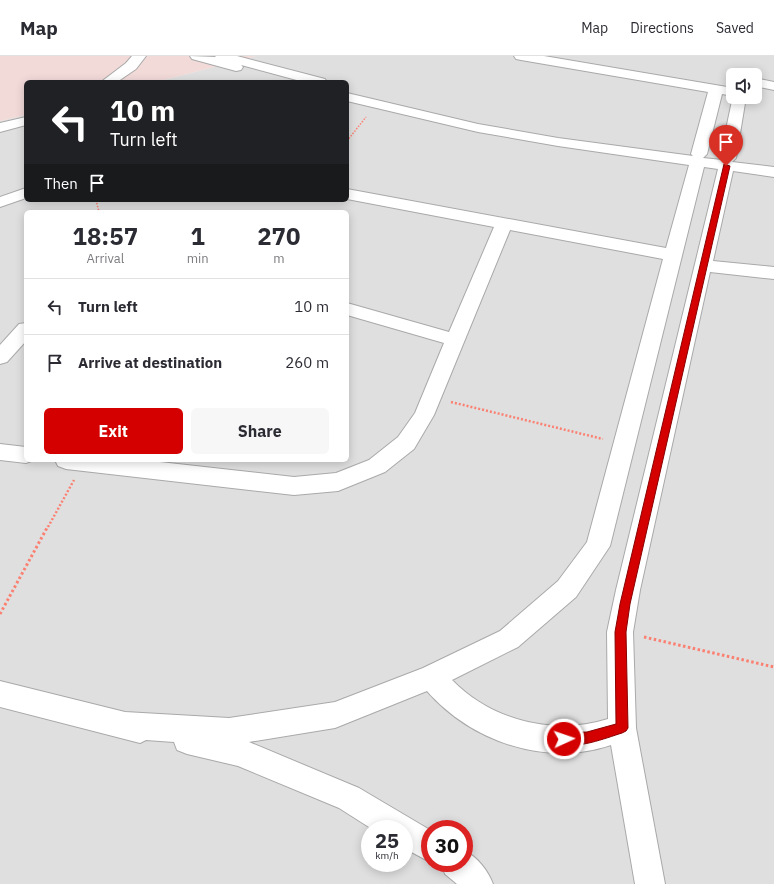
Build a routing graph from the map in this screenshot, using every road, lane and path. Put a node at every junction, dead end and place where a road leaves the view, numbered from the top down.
1 (140, 56) edge
2 (197, 56) edge
3 (222, 56) edge
4 (521, 56) edge
5 (596, 56) edge
6 (665, 67) dead end
7 (111, 80) edge
8 (284, 80) edge
9 (312, 80) edge
10 (762, 83) edge
11 (774, 86) edge
12 (716, 89) junction
13 (349, 90) edge
14 (726, 91) edge
15 (349, 97) edge
16 (762, 97) edge
17 (774, 99) edge
18 (349, 101) edge
19 (377, 104) junction
20 (738, 104) edge
21 (0, 116) edge
22 (24, 119) edge
23 (24, 119) edge
24 (0, 128) edge
25 (349, 139) edge
26 (612, 147) junction
27 (698, 158) junction
28 (727, 162) junction
29 (774, 164) edge
30 (774, 172) edge
31 (24, 194) edge
32 (349, 194) edge
33 (0, 202) edge
34 (504, 223) junction
35 (673, 255) junction
36 (704, 266) junction
37 (774, 273) edge
38 (349, 310) edge
39 (24, 331) edge
40 (455, 340) junction
41 (0, 357) edge
42 (431, 397) junction
43 (625, 444) junction
44 (0, 452) edge
45 (24, 455) edge
46 (75, 462) edge
47 (84, 462) edge
48 (0, 614) edge
49 (620, 632) junction
50 (774, 667) edge
51 (432, 677) junction
52 (0, 694) edge
53 (125, 725) junction
54 (622, 728) junction
55 (385, 820) edge
56 (467, 872) edge
57 (478, 884) edge
58 (650, 884) edge

1 - 7 street
2 - 8 street
3 - 9 street
4 - 12 street
5 - 6 street
10 - 11 street
12 - 14 street
12 - 27 street
13 - 26 street
15 - 19 street
16 - 17 street
18 - 19 street
19 - 25 path
19 - 26 street
20 - 28 street
21 - 22 street
23 - 24 street
26 - 27 street
27 - 28 street
27 - 35 street
28 - 29 street
28 - 30 street
28 - 36 street
31 - 33 street
32 - 34 street
34 - 35 street
34 - 40 street
35 - 43 street
36 - 37 street
36 - 49 street
38 - 40 street
39 - 41 street
40 - 42 street
42 - 43 path
42 - 47 street
43 - 51 street
44 - 45 street
46 - 48 path
49 - 50 path
49 - 54 street
51 - 53 street
51 - 54 street
52 - 53 street
53 - 55 street
54 - 58 street
56 - 57 street

